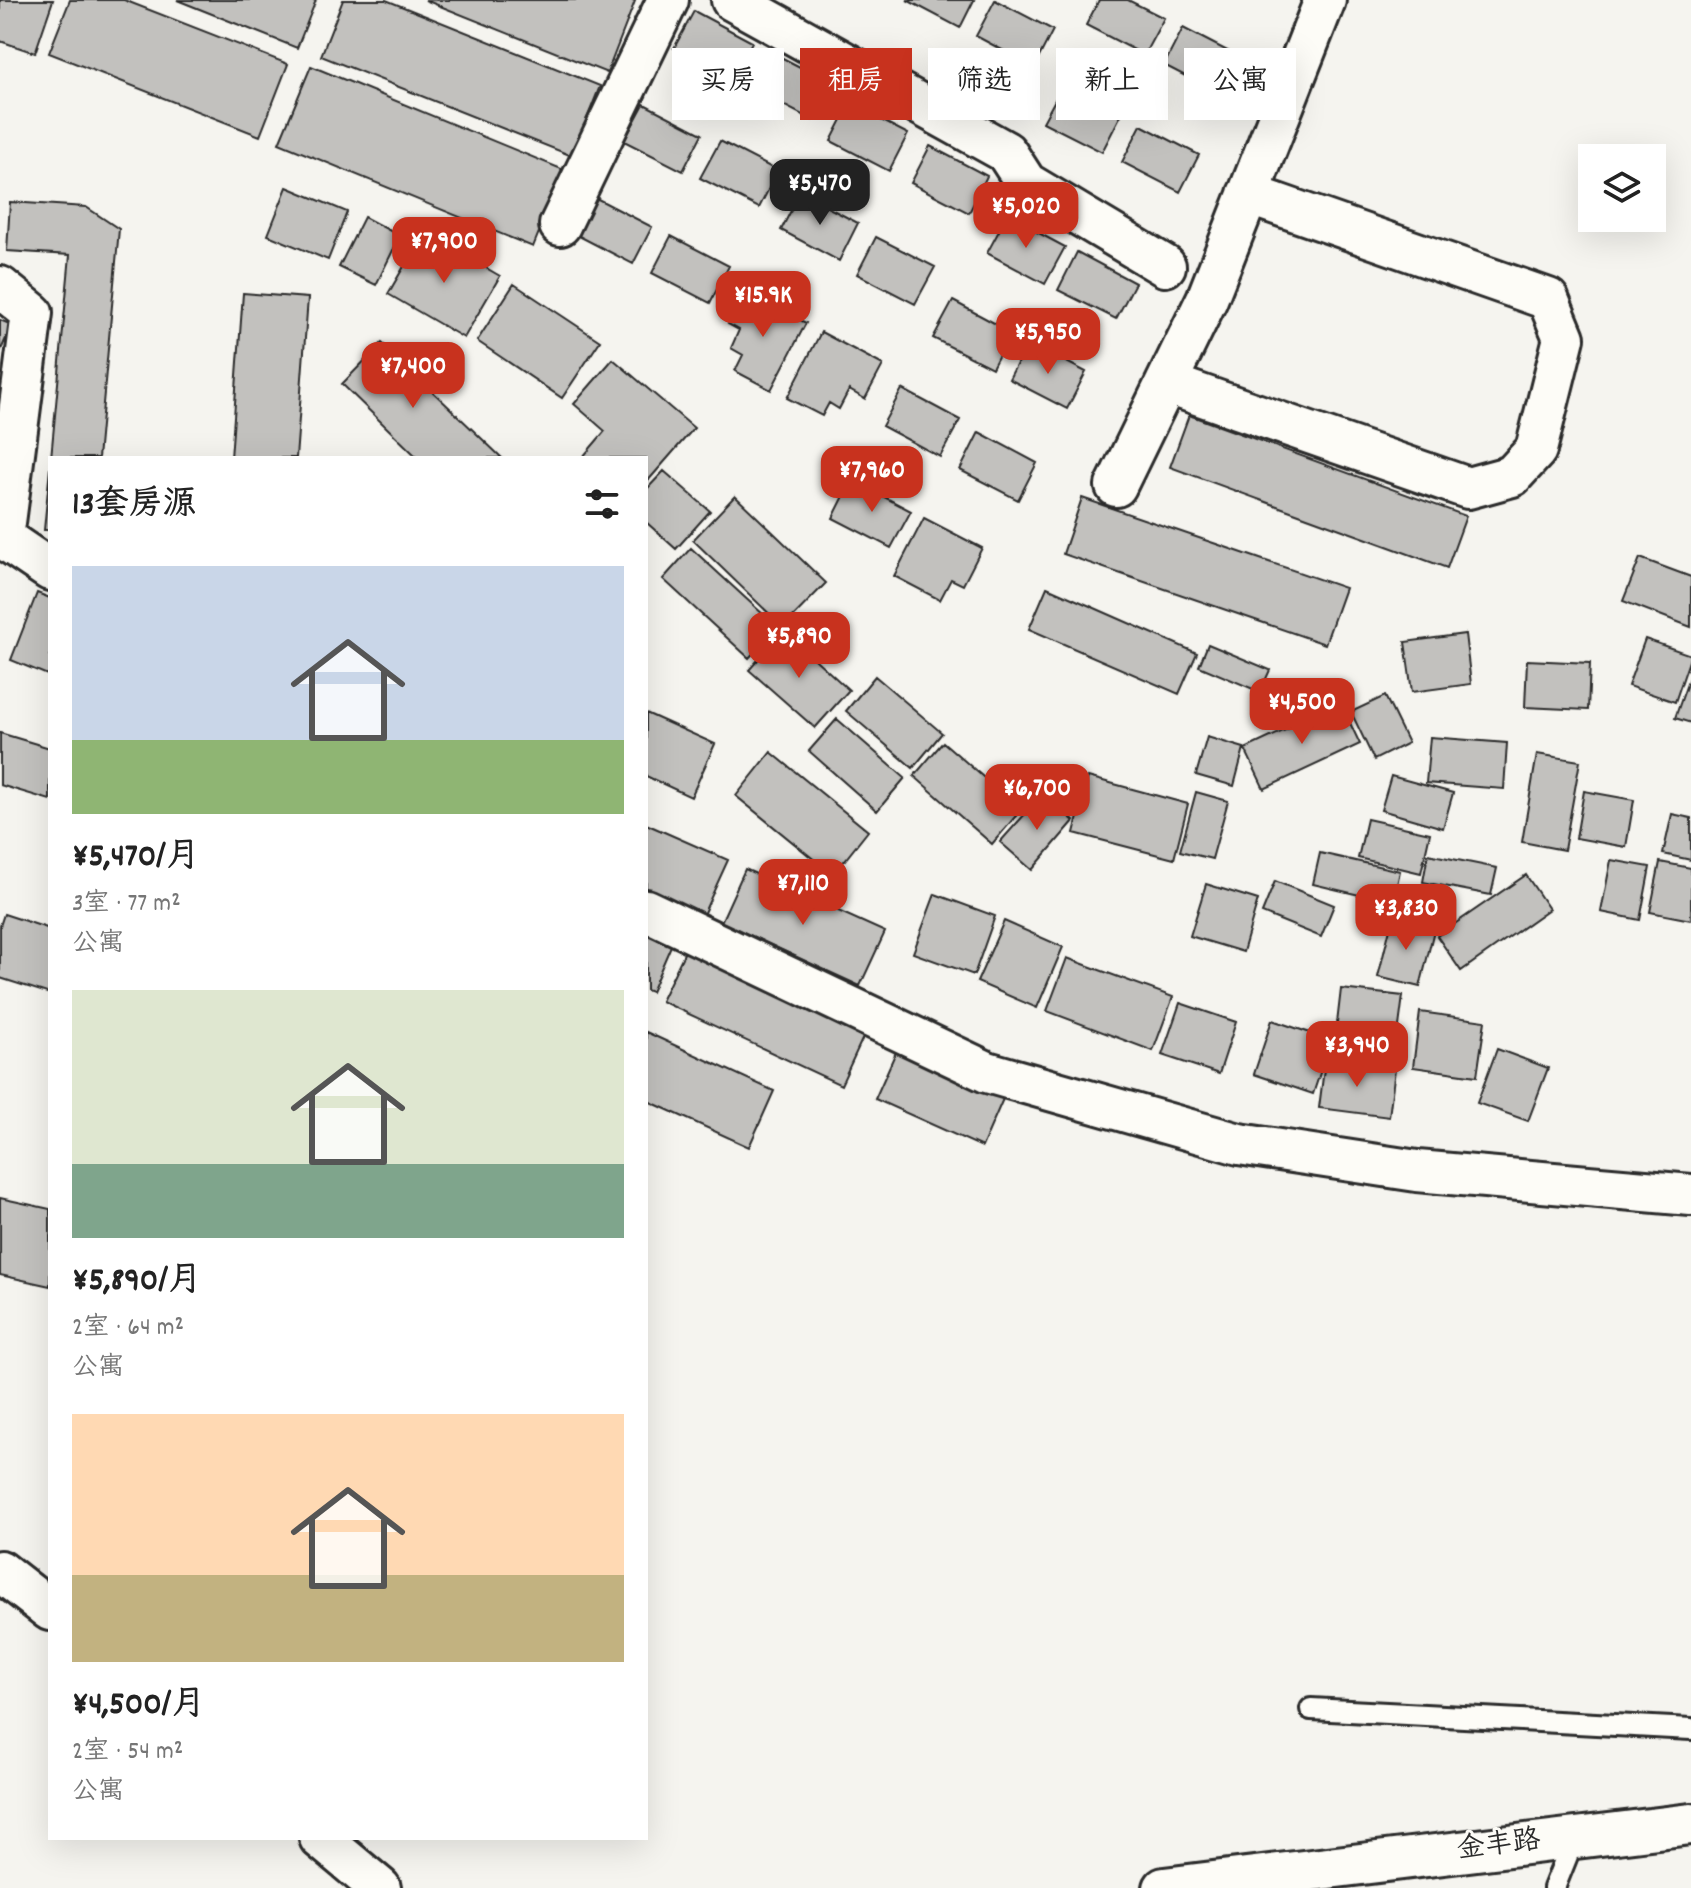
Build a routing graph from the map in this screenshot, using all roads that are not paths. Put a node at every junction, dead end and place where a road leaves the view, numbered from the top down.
1 (668, 0) edge
2 (732, 0) edge
3 (1325, 0) edge
4 (1248, 194) junction
5 (560, 225) dead end
6 (1165, 266) dead end
7 (0, 287) edge
8 (1166, 383) junction
9 (1116, 486) dead end
10 (1, 537) edge
11 (48, 569) edge
12 (648, 911) edge
13 (1691, 1195) edge
14 (0, 1571) edge
15 (48, 1608) edge
16 (1311, 1709) dead end
17 (1691, 1729) edge
18 (1691, 1824) edge
19 (1574, 1838) junction
20 (322, 1840) edge
21 (380, 1888) edge
22 (1164, 1888) edge
23 (1554, 1888) edge

1 - 5 street
2 - 6 street
3 - 4 street
4 - 8 street
4 - 8 street
7 - 10 street
8 - 9 street
10 - 11 street
12 - 13 street
14 - 15 street
16 - 17 lane
18 - 19 street, 金丰路
19 - 22 street, 金丰路
19 - 23 lane
20 - 21 street

